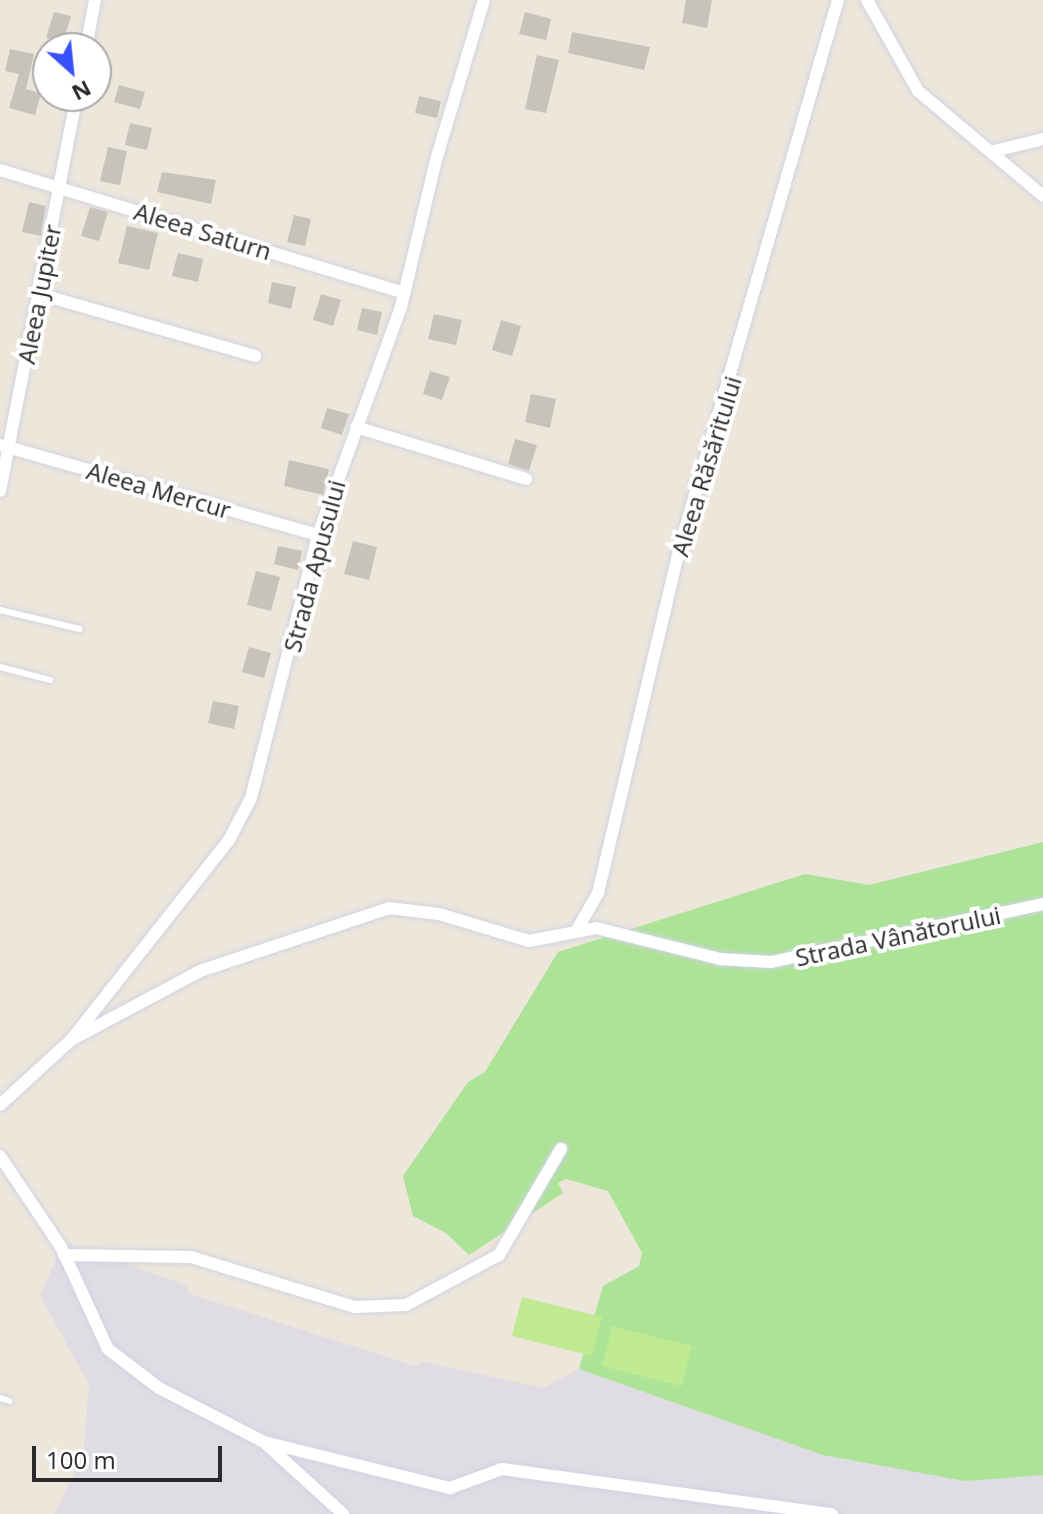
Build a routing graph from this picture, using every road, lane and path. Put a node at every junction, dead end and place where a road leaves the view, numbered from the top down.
1 (95, 0) edge
2 (484, 0) edge
3 (838, 0) edge
4 (867, 0) edge
5 (89, 32) edge
6 (74, 112) edge
7 (1043, 139) edge
8 (994, 151) junction
9 (0, 170) edge
10 (60, 187) junction
11 (1043, 196) edge
12 (405, 293) junction
13 (39, 294) junction
14 (255, 356) dead end
15 (356, 427) junction
16 (5, 447) edge
17 (526, 479) dead end
18 (0, 491) edge
19 (318, 535) junction
20 (0, 610) edge
21 (80, 629) dead end
22 (0, 667) edge
23 (50, 680) dead end
24 (1043, 904) edge
25 (577, 930) junction
26 (71, 1040) junction
27 (0, 1105) edge
28 (561, 1149) dead end
29 (0, 1156) edge
30 (64, 1255) junction
31 (0, 1398) edge
32 (10, 1401) dead end
33 (264, 1442) junction
34 (343, 1514) edge
35 (832, 1514) edge

1 - 5 street
2 - 12 street, Strada Apusului
3 - 25 street, Aleea Răsăritului
4 - 8 street
6 - 10 street, Aleea Jupiter
7 - 8 street
8 - 11 street
9 - 10 street, Aleea Saturn
10 - 12 street, Aleea Saturn
10 - 13 street, Aleea Jupiter
12 - 15 street, Strada Apusului
13 - 14 street
13 - 16 street, Aleea Jupiter
15 - 17 street
15 - 19 street, Strada Apusului
16 - 18 street, Aleea Jupiter
16 - 19 street, Aleea Mercur
19 - 26 street, Strada Apusului
20 - 21 lane
22 - 23 lane
24 - 25 street, Strada Vânătorului
25 - 26 street, Strada Vânătorului
26 - 27 street, Strada Vânătorului
28 - 30 street
29 - 30 street
30 - 33 street
31 - 32 lane
33 - 34 street
33 - 35 street

